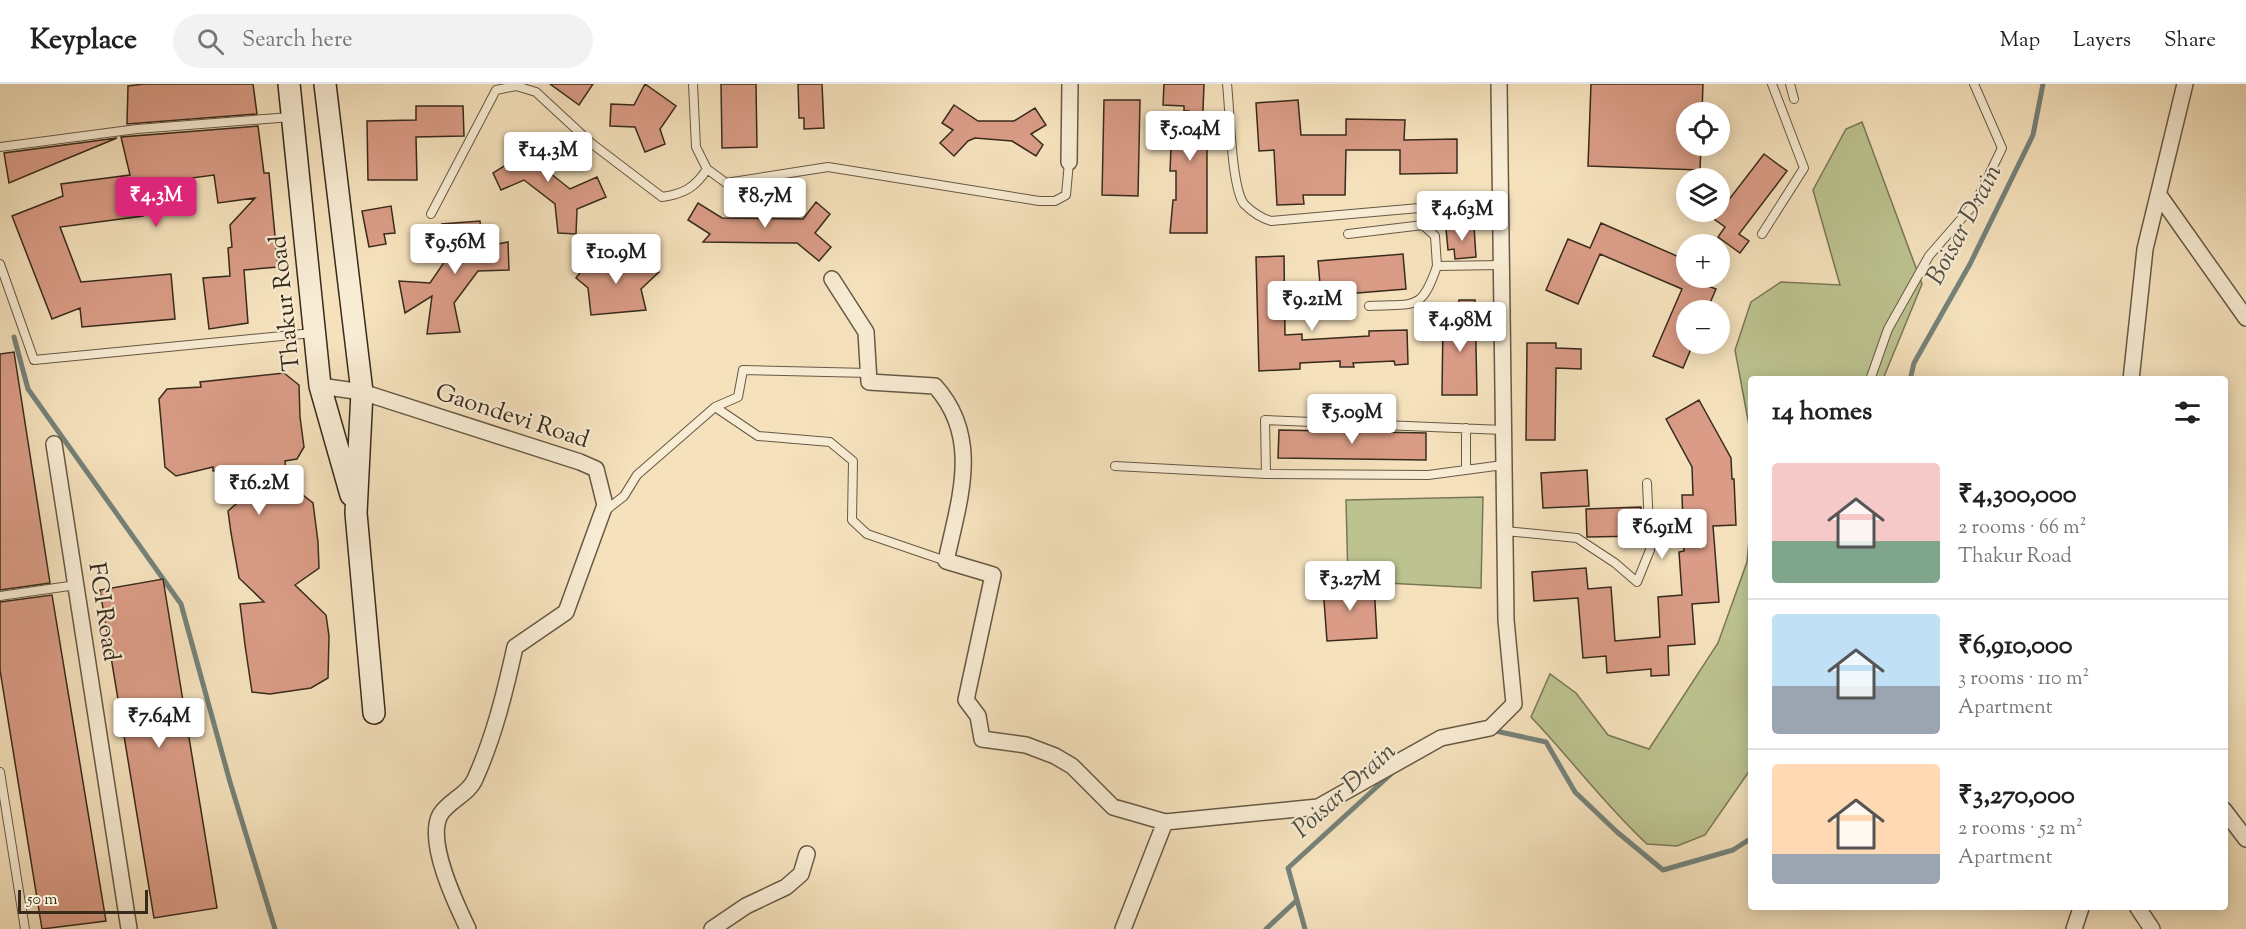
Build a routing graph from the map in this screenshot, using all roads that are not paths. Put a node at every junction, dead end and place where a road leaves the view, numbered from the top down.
1 (289, 84) edge
2 (325, 84) edge
3 (693, 84) edge
4 (1070, 84) edge
5 (1227, 84) edge
6 (1499, 84) edge
7 (1772, 84) edge
8 (1790, 84) edge
9 (1974, 84) edge
10 (2186, 84) edge
11 (1794, 99) dead end
12 (292, 117) junction
13 (0, 147) edge
14 (1069, 162) joint
15 (707, 169) junction
16 (2159, 195) junction
17 (1500, 201) junction
18 (431, 214) dead end
19 (1348, 234) dead end
20 (1762, 234) dead end
21 (0, 264) edge
22 (1501, 265) junction
23 (1437, 266) junction
24 (831, 279) dead end
25 (1369, 306) dead end
26 (2246, 318) edge
27 (314, 333) junction
28 (869, 373) junction
29 (1871, 376) edge
30 (2131, 376) edge
31 (320, 386) junction
32 (362, 392) junction
33 (715, 407) junction
34 (1466, 428) junction
35 (1503, 430) junction
36 (54, 444) dead end
37 (1503, 465) junction
38 (1115, 466) dead end
39 (1466, 470) junction
40 (1266, 474) junction
41 (1647, 483) dead end
42 (356, 513) junction
43 (602, 513) junction
44 (1505, 531) junction
45 (946, 561) junction
46 (76, 585) junction
47 (0, 596) edge
48 (374, 712) dead end
49 (0, 772) edge
50 (2228, 815) edge
51 (1165, 822) junction
52 (2246, 839) edge
53 (807, 854) dead end
54 (2080, 910) edge
55 (2139, 910) edge
56 (25, 929) edge
57 (129, 929) edge
58 (468, 929) edge
59 (712, 929) edge
60 (1123, 929) edge
61 (2074, 929) edge
62 (2152, 929) edge

1 - 12 street, Thakur Road
2 - 32 street, Thakur Road
3 - 15 lane
4 - 14 street
5 - 17 lane
6 - 17 street
7 - 20 lane
8 - 11 lane
9 - 29 lane
10 - 16 street
12 - 13 lane
12 - 27 street, Thakur Road
14 - 15 lane
15 - 18 lane
16 - 26 street
16 - 30 street
17 - 22 street
19 - 23 lane
21 - 27 lane
22 - 23 lane
22 - 35 street
23 - 25 lane
24 - 28 street
27 - 31 street, Thakur Road
28 - 33 lane
28 - 45 street
31 - 32 street
31 - 42 street, Thakur Road
32 - 42 street, Thakur Road
32 - 43 street, Gaondevi Road
33 - 43 lane
33 - 45 lane
34 - 35 lane
34 - 39 lane
34 - 40 lane
35 - 37 street
36 - 46 street, FCI Road
37 - 39 lane
37 - 44 street
38 - 40 lane
39 - 40 lane
41 - 44 lane
42 - 48 street, Thakur Road
43 - 58 street, Gaondevi Road
44 - 51 street
45 - 51 street
46 - 47 lane
46 - 57 street, FCI Road
49 - 56 lane
50 - 52 street
51 - 60 street
53 - 59 street
54 - 61 street
55 - 62 street

